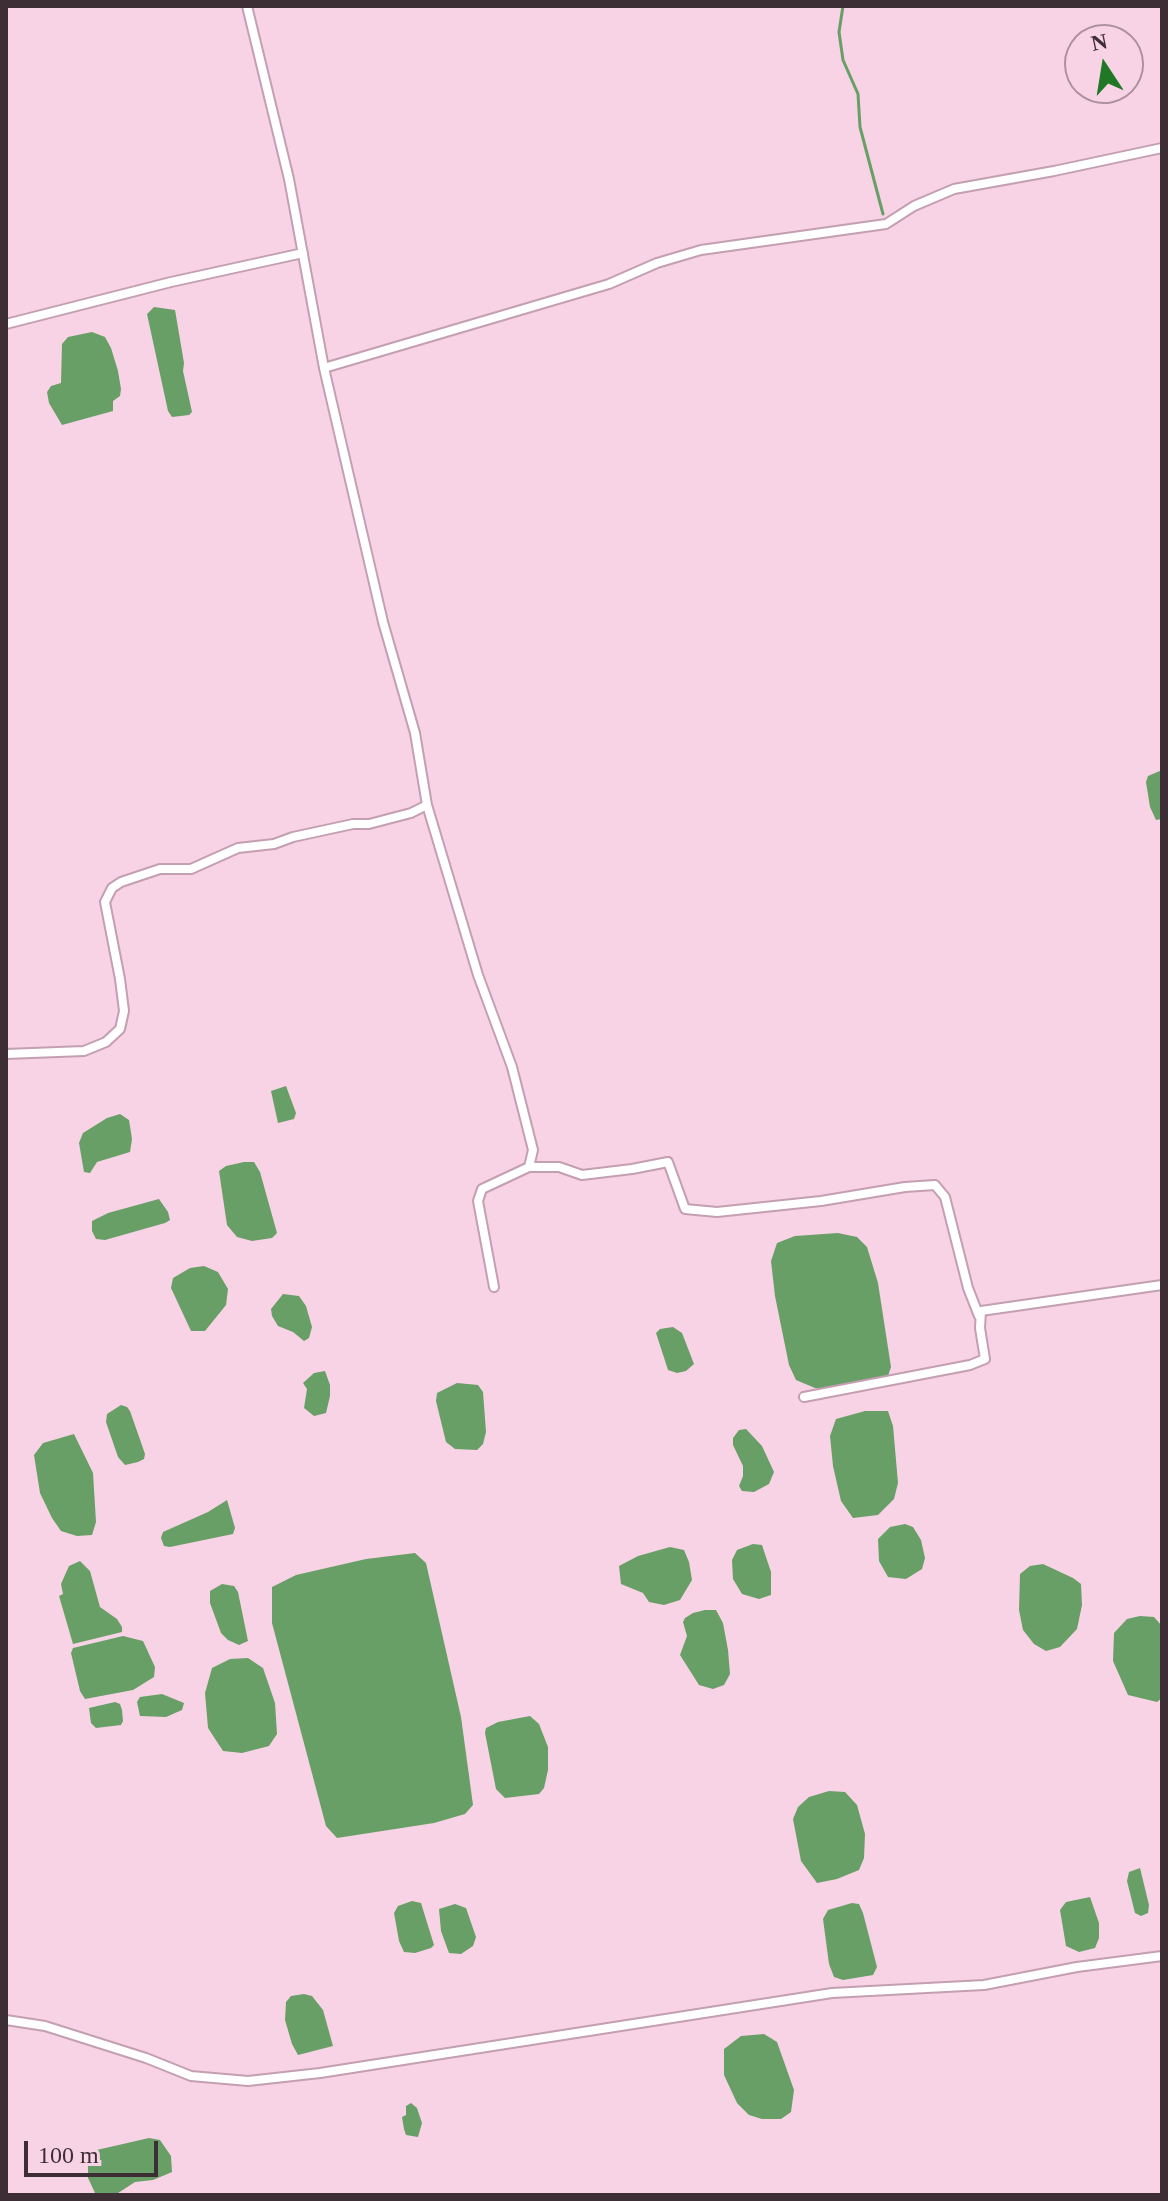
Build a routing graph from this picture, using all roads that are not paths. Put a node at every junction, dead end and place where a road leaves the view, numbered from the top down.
1 (247, 6) edge
2 (1162, 148) edge
3 (303, 253) junction
4 (6, 324) edge
5 (324, 368) junction
6 (427, 805) junction
7 (6, 1054) edge
8 (529, 1167) junction
9 (1162, 1285) edge
10 (494, 1287) dead end
11 (979, 1316) junction
12 (804, 1397) dead end
13 (1162, 1956) edge
14 (6, 2020) edge

1 - 3 street
2 - 5 street
3 - 4 street
3 - 5 street
5 - 6 street
6 - 7 street
6 - 8 street
8 - 10 street
8 - 11 street
9 - 11 street
11 - 12 street
13 - 14 street

